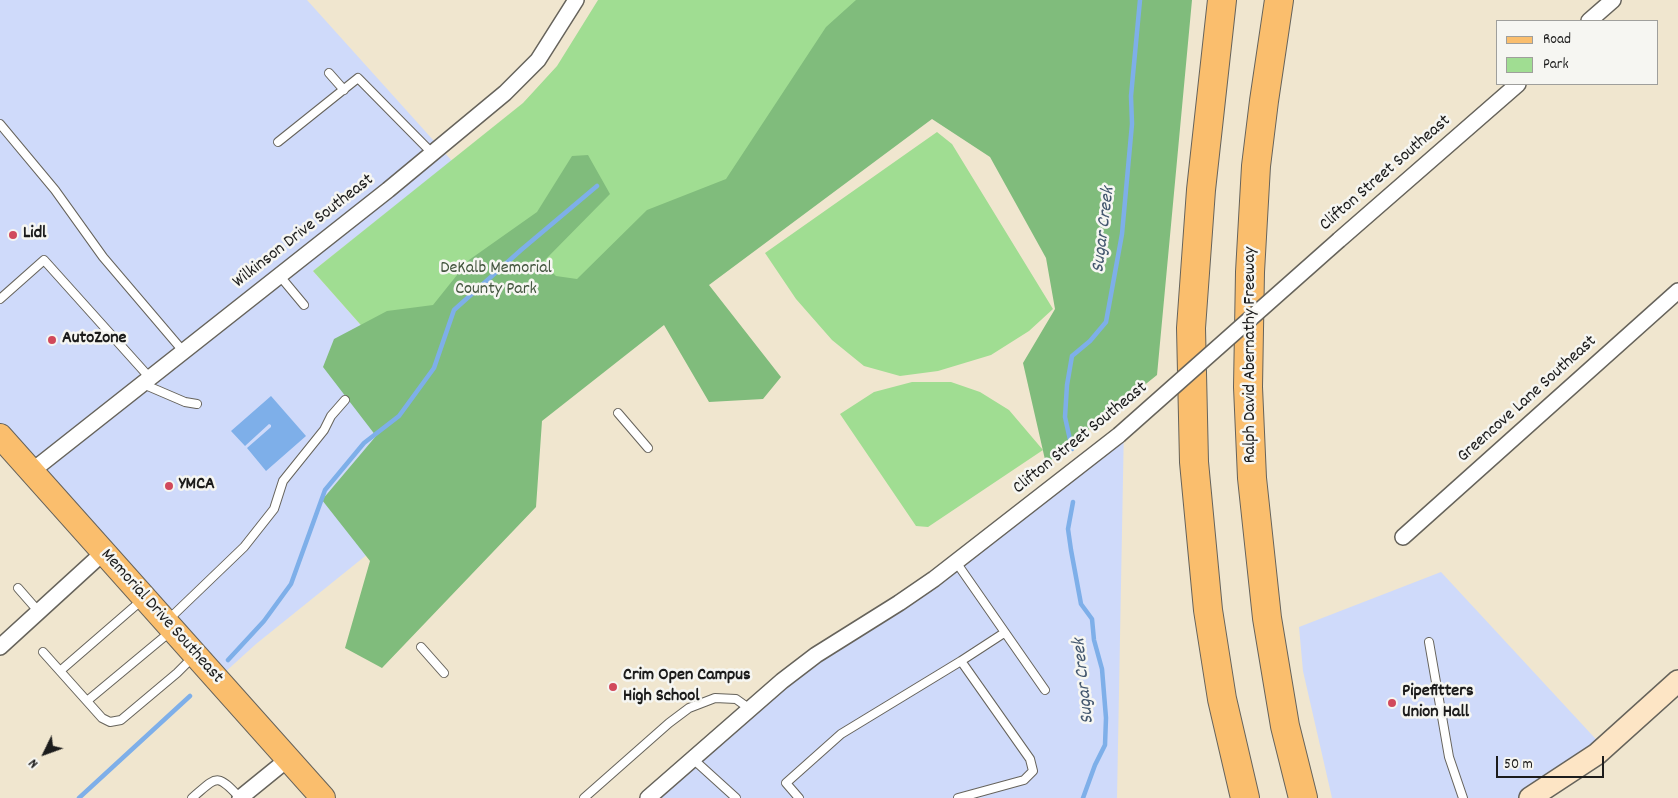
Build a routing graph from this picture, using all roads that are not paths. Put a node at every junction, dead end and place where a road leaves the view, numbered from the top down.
1 (576, 0) edge
2 (1222, 0) edge
3 (1613, 0) edge
4 (1279, 2) edge
5 (1590, 20) edge
6 (329, 73) dead end
7 (1517, 85) edge
8 (344, 90) junction
9 (0, 124) edge
10 (278, 142) dead end
11 (432, 153) junction
12 (279, 275) junction
13 (1678, 291) edge
14 (0, 299) edge
15 (304, 305) dead end
16 (184, 351) junction
17 (146, 381) junction
18 (345, 400) dead end
19 (197, 404) dead end
20 (618, 414) dead end
21 (0, 436) edge
22 (648, 448) dead end
23 (32, 472) junction
24 (1403, 537) dead end
25 (104, 552) junction
26 (956, 562) junction
27 (18, 588) dead end
28 (144, 598) junction
29 (39, 612) junction
30 (169, 626) junction
31 (1004, 633) junction
32 (1430, 642) dead end
33 (0, 647) edge
34 (421, 647) dead end
35 (44, 652) dead end
36 (195, 655) junction
37 (961, 661) junction
38 (60, 671) junction
39 (444, 673) dead end
40 (1678, 681) edge
41 (1045, 690) dead end
42 (87, 701) junction
43 (750, 709) junction
44 (1597, 754) junction
45 (288, 759) junction
46 (693, 759) junction
47 (192, 798) edge
48 (240, 798) edge
49 (323, 798) edge
50 (584, 798) edge
51 (648, 798) edge
52 (736, 798) edge
53 (799, 798) edge
54 (958, 798) edge
55 (1245, 798) edge
56 (1303, 798) edge
57 (1463, 798) edge
58 (1530, 798) edge
59 (1560, 798) edge

1 - 11 street, Wilkinson Drive Southeast
2 - 55 highway
3 - 5 street
4 - 56 highway, Ralph David Abernathy Freeway
6 - 8 lane
7 - 26 street, Clifton Street Southeast, bridge
8 - 10 lane
8 - 11 lane
9 - 16 lane
11 - 12 street, Wilkinson Drive Southeast
12 - 15 lane
12 - 16 street, Wilkinson Drive Southeast
13 - 24 street, Greencove Lane Southeast
14 - 17 lane
16 - 17 street, Wilkinson Drive Southeast
17 - 19 lane
17 - 23 street, Wilkinson Drive Southeast
18 - 30 lane
20 - 22 lane
21 - 23 main road, Memorial Drive Southeast
23 - 25 main road, Memorial Drive Southeast
25 - 28 main road, Memorial Drive Southeast
25 - 29 street
26 - 31 lane
26 - 43 street, Clifton Street Southeast
27 - 29 lane
28 - 30 main road, Memorial Drive Southeast
28 - 38 lane
29 - 33 street
30 - 36 main road, Memorial Drive Southeast
30 - 42 lane
31 - 37 lane
31 - 41 lane
32 - 57 lane
34 - 39 lane
35 - 38 lane
36 - 42 lane
36 - 45 main road, Memorial Drive Southeast
37 - 53 lane
37 - 54 lane
38 - 42 lane
40 - 44 street
43 - 46 street, Clifton Street Southeast
43 - 50 lane
44 - 58 street
44 - 59 street
45 - 48 street
45 - 49 main road, Memorial Drive Southeast
46 - 51 street, Clifton Street Southeast
46 - 52 lane
47 - 48 lane

